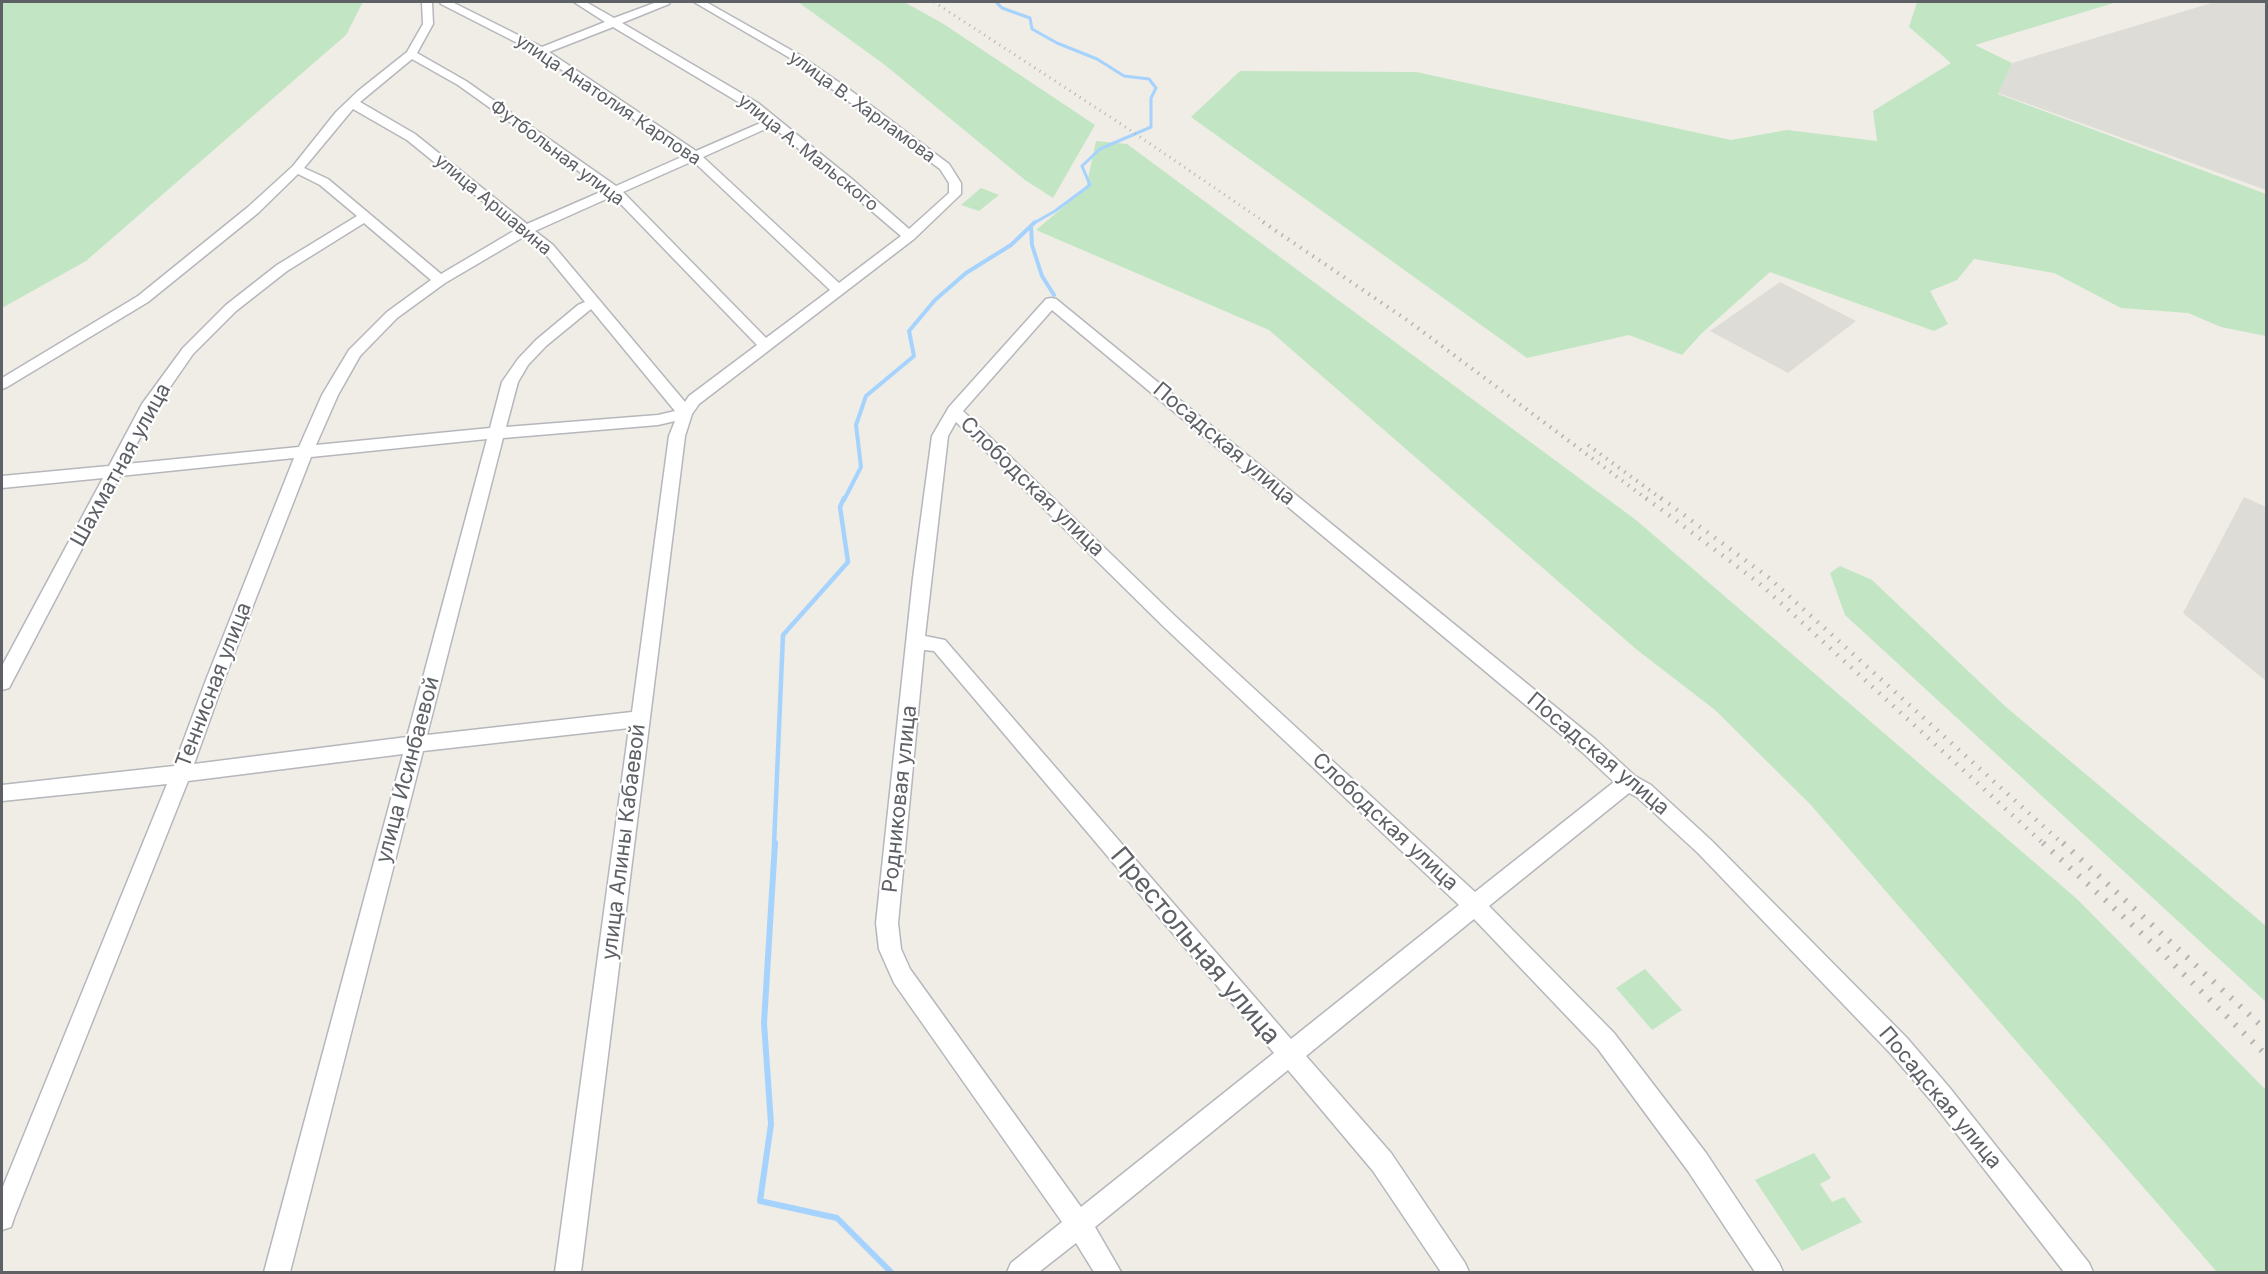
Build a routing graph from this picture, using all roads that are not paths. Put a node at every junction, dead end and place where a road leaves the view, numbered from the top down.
1 (427, 2) edge
2 (445, 2) edge
3 (579, 2) edge
4 (666, 2) edge
5 (699, 2) edge
6 (614, 22) junction
7 (541, 51) junction
8 (411, 54) junction
9 (351, 105) junction
10 (774, 121) junction
11 (695, 156) junction
12 (297, 169) junction
13 (615, 191) junction
14 (366, 216) junction
15 (527, 229) junction
16 (909, 236) junction
17 (440, 280) junction
18 (838, 290) junction
19 (1051, 302) joint
20 (594, 303) junction
21 (766, 346) junction
22 (2, 384) edge
23 (954, 411) junction
24 (685, 413) junction
25 (496, 433) junction
26 (304, 454) junction
27 (116, 470) junction
28 (2, 482) edge
29 (916, 642) junction
30 (2, 683) edge
31 (639, 719) junction
32 (415, 744) junction
33 (181, 774) junction
34 (1628, 782) junction
35 (2, 793) edge
36 (1474, 905) junction
37 (1290, 1056) junction
38 (2, 1218) edge
39 (1078, 1225) junction
40 (278, 1272) edge
41 (568, 1272) edge
42 (1020, 1272) edge
43 (1108, 1272) edge
44 (1456, 1272) edge
45 (1770, 1272) edge
46 (2080, 1272) edge

1 - 8 street
2 - 7 street, улица Анатолия Карпова
3 - 6 street, улица А. Мальского
4 - 6 street
5 - 16 street, улица В. Харламова
6 - 7 street
6 - 10 street, улица А. Мальского
7 - 11 street, улица Анатолия Карпова
8 - 9 street
8 - 13 street, Футбольная улица
9 - 12 street
9 - 15 street, улица Аршавина
10 - 11 street, Теннисная улица
10 - 16 street, улица А. Мальского
11 - 13 street, Теннисная улица
11 - 18 street, улица Анатолия Карпова
12 - 14 street
12 - 22 street
13 - 15 street, Теннисная улица
13 - 21 street, Футбольная улица
14 - 17 street
14 - 27 street, Шахматная улица
15 - 17 street, Теннисная улица
15 - 20 street, улица Аршавина
16 - 18 street
17 - 26 street, Теннисная улица
18 - 21 street
19 - 23 street, Родниковая улица
19 - 34 street, Посадская улица
20 - 24 street, улица Аршавина
20 - 25 street, улица Исинбаевой
21 - 24 street
23 - 29 street, Родниковая улица
23 - 36 street, Слободская улица
24 - 25 street
24 - 31 street, улица Алины Кабаевой
25 - 26 street
25 - 32 street, улица Исинбаевой
26 - 27 street
26 - 33 street, Теннисная улица
27 - 28 street
27 - 30 street, Шахматная улица
29 - 37 street, Престольная улица
29 - 39 street, Родниковая улица
31 - 32 street
31 - 41 street, улица Алины Кабаевой
32 - 33 street
32 - 40 street, улица Исинбаевой
33 - 35 street
33 - 38 street, Теннисная улица
34 - 36 street
34 - 46 street, Посадская улица
36 - 37 street
36 - 45 street, Слободская улица
37 - 39 street
37 - 44 street, Престольная улица
39 - 42 street
39 - 43 street, Родниковая улица

